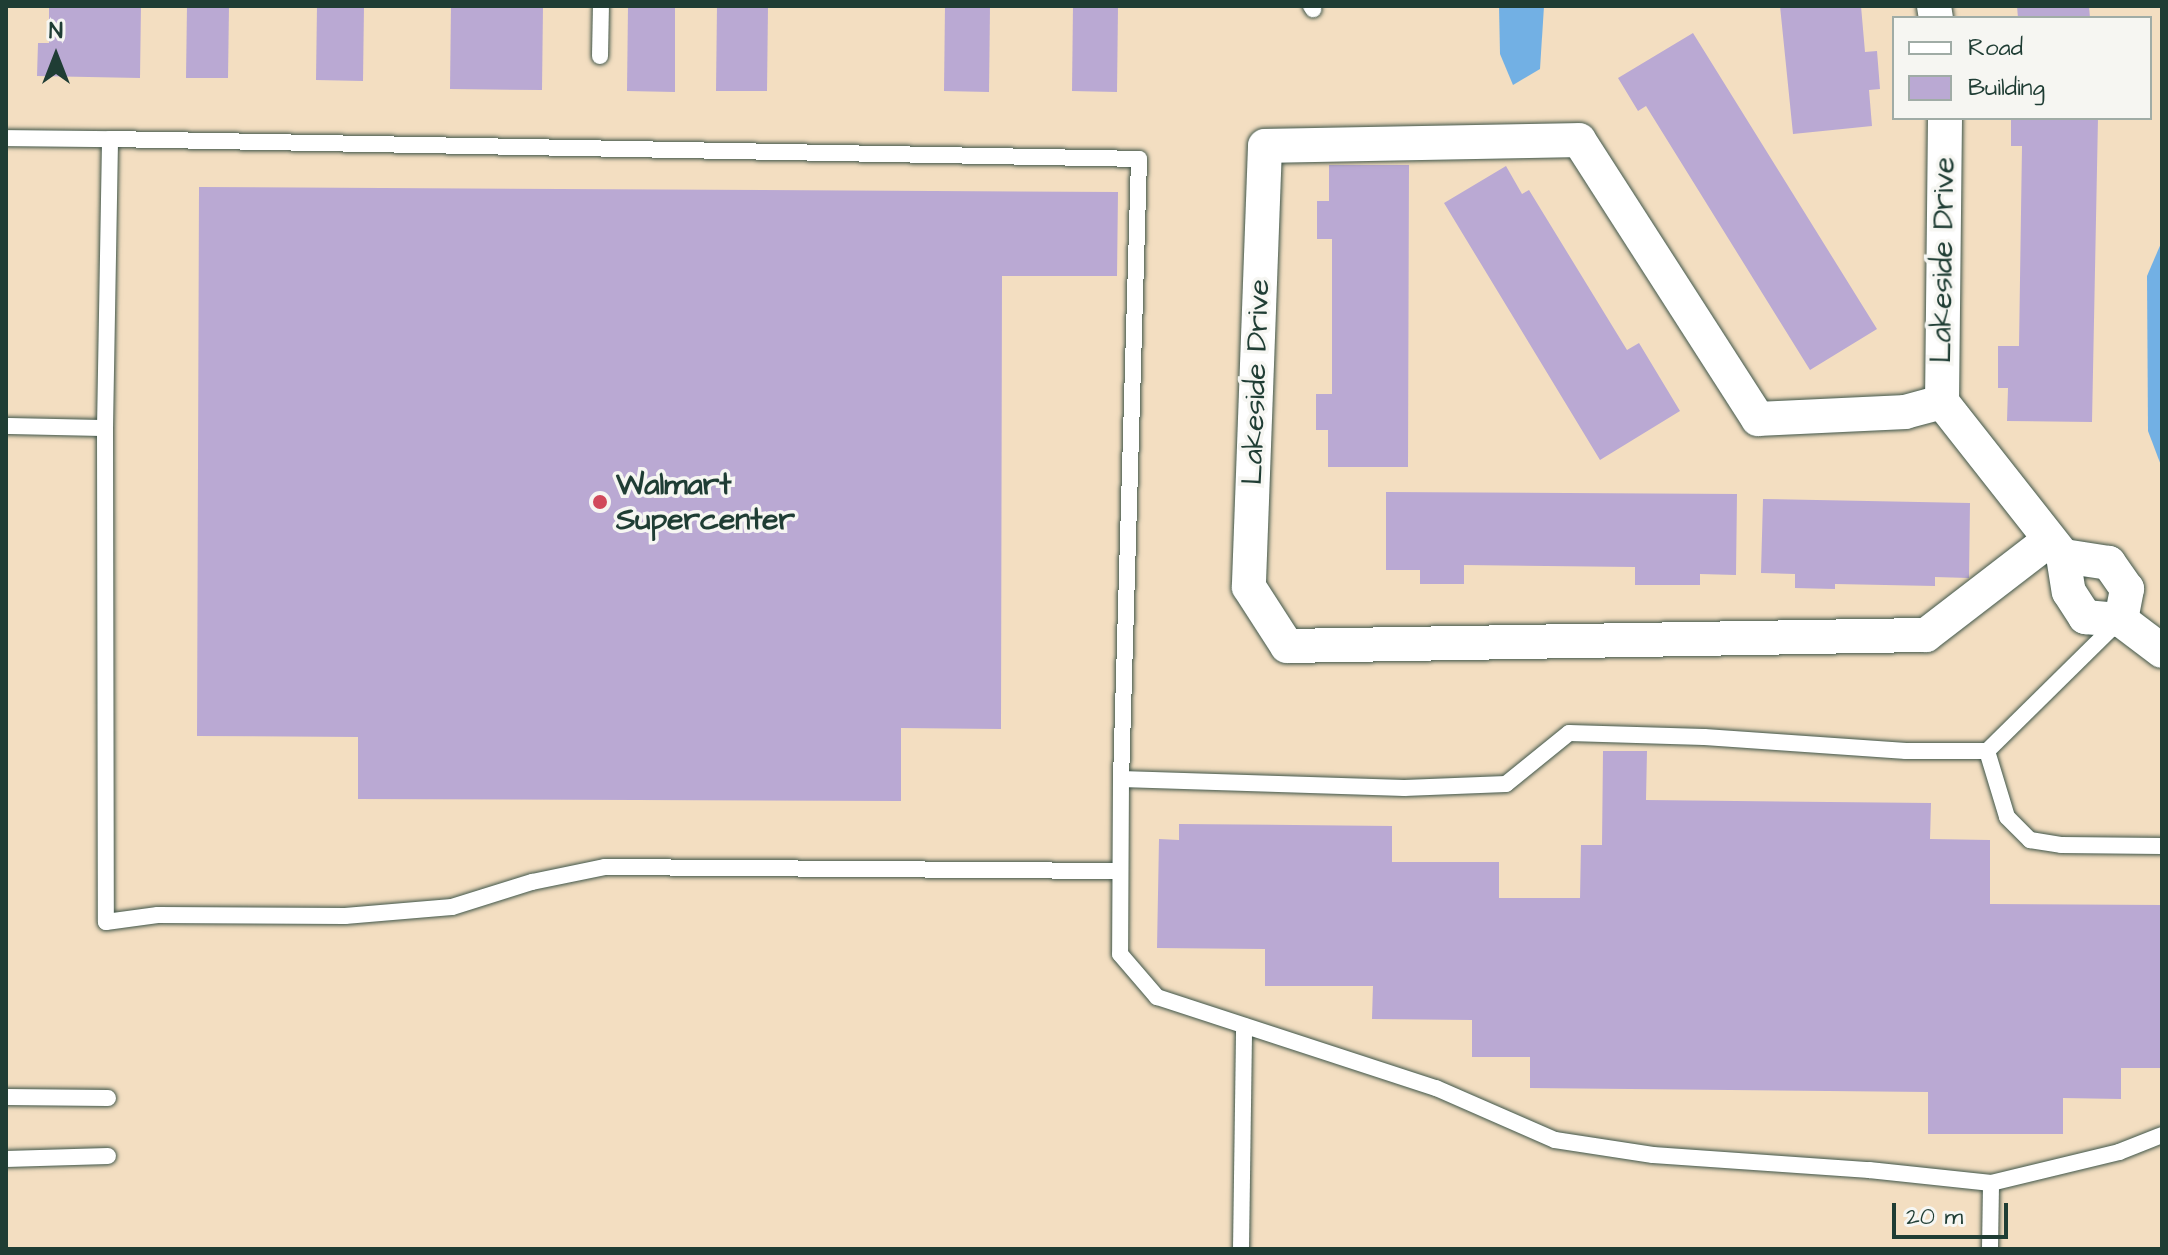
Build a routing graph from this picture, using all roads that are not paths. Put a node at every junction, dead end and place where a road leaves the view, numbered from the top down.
1 (601, 6) edge
2 (600, 56) dead end
3 (1945, 120) edge
4 (6, 138) edge
5 (110, 139) junction
6 (1942, 402) junction
7 (6, 426) edge
8 (105, 428) junction
9 (2055, 549) junction
10 (2121, 620) junction
11 (2162, 651) edge
12 (1987, 751) junction
13 (1121, 779) junction
14 (2162, 846) edge
15 (1120, 871) junction
16 (1244, 1026) junction
17 (6, 1097) edge
18 (108, 1098) dead end
19 (2162, 1135) edge
20 (108, 1156) dead end
21 (6, 1159) edge
22 (1991, 1183) junction
23 (1241, 1249) edge
24 (1990, 1249) edge

1 - 2 lane
3 - 6 street, Lakeside Drive
4 - 5 lane
5 - 8 lane
5 - 13 lane
6 - 9 street, Lakeside Drive
6 - 9 street, Lakeside Drive
7 - 8 lane
8 - 15 lane
9 - 10 street, Lakeside Drive
9 - 10 street
10 - 11 street, Lakeside Drive
10 - 12 lane
12 - 13 lane
12 - 14 lane
13 - 15 lane
15 - 16 lane
16 - 22 lane
16 - 23 lane
17 - 18 lane
19 - 22 lane
20 - 21 lane
22 - 24 lane

